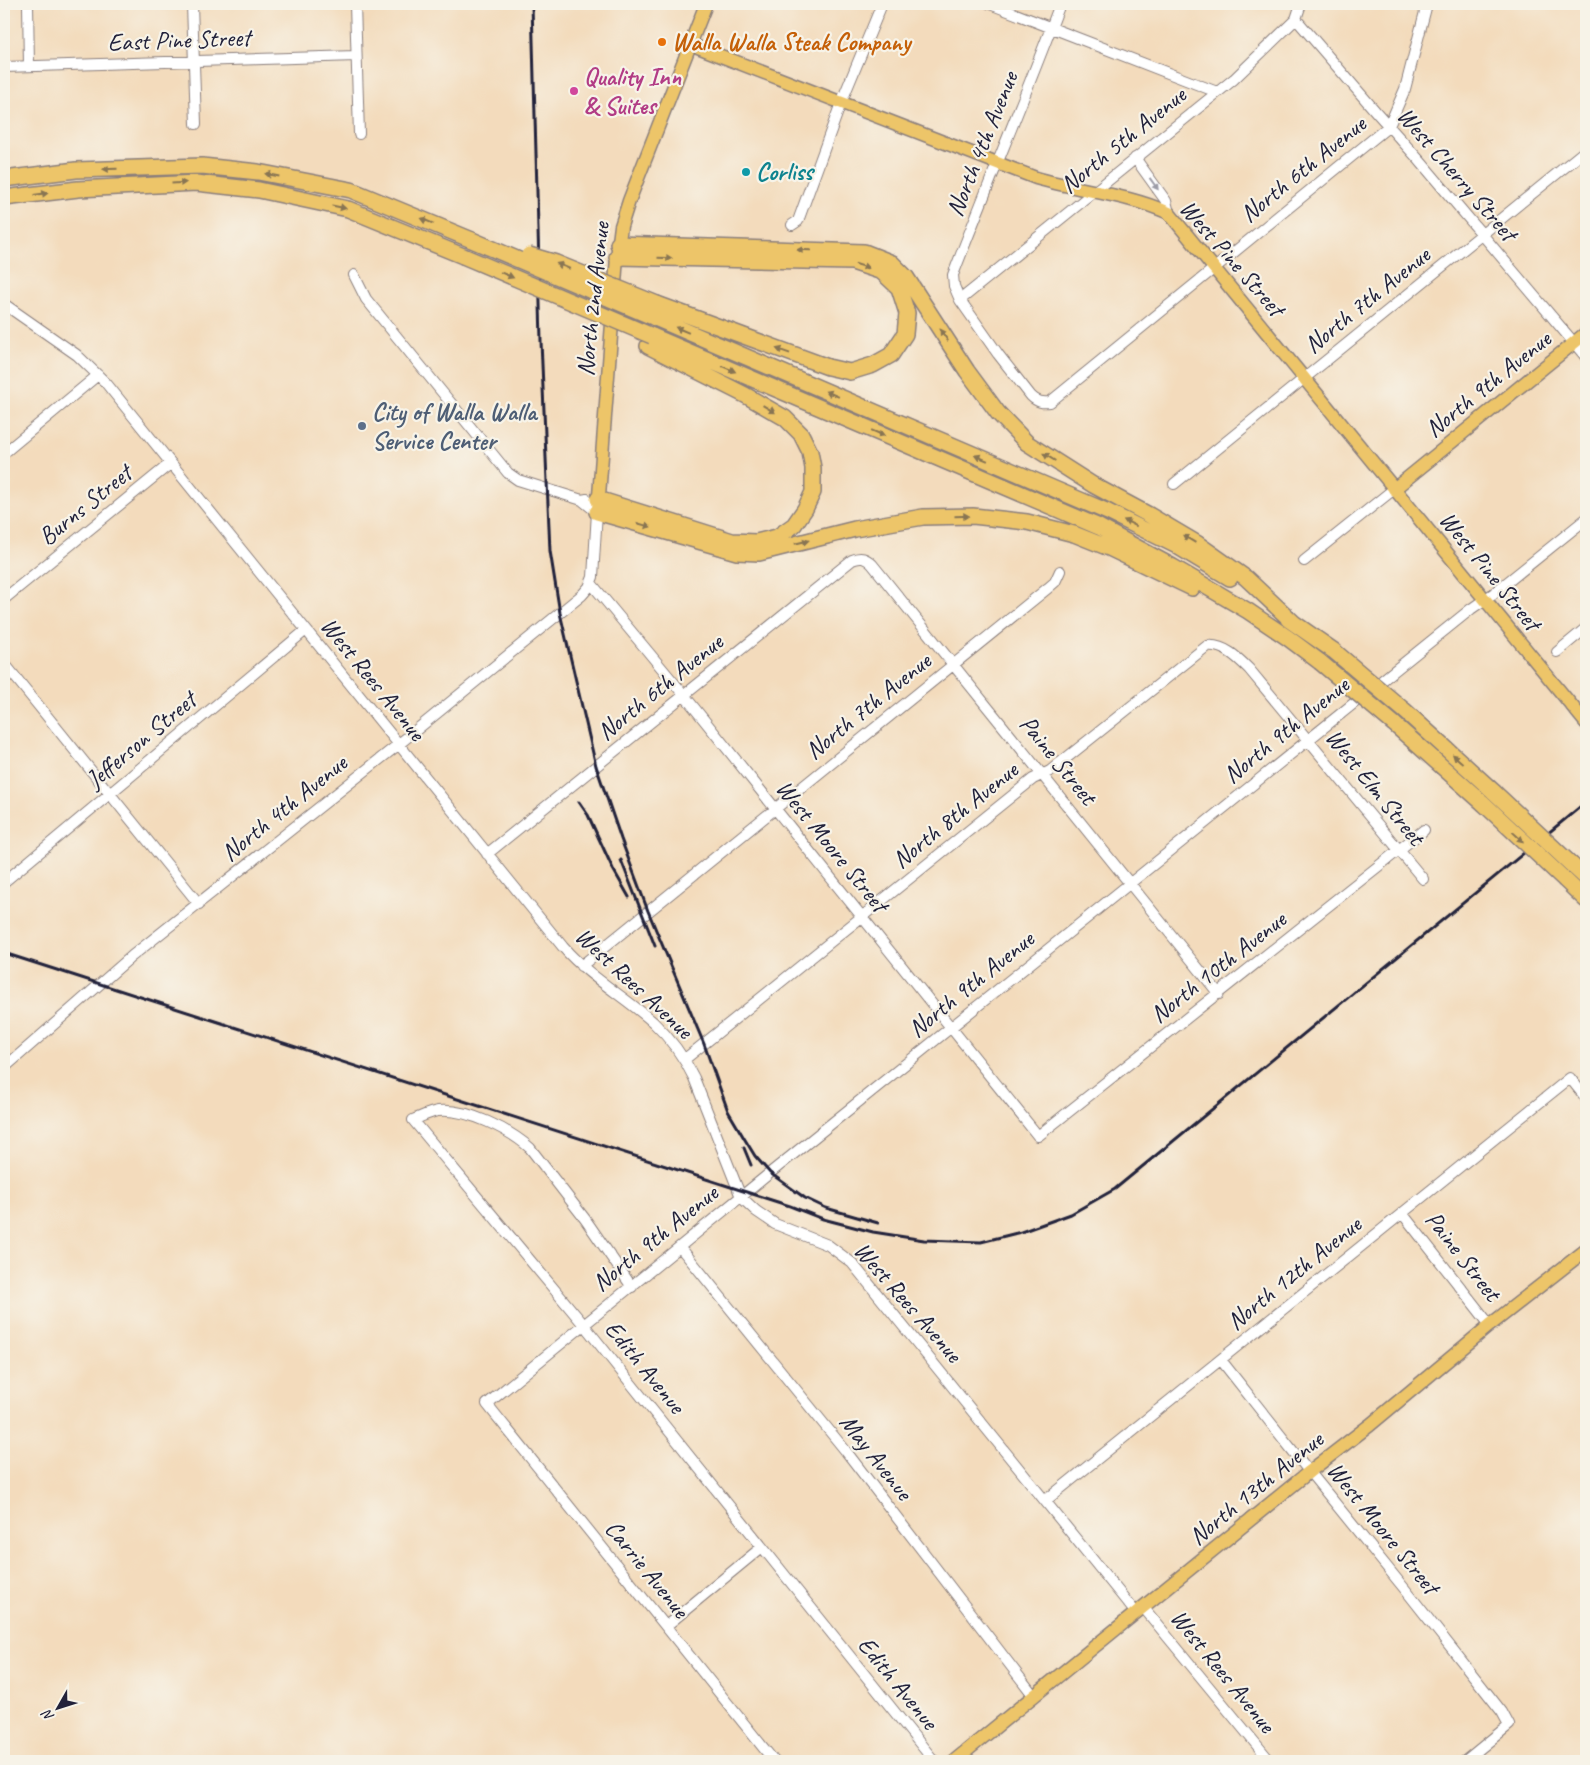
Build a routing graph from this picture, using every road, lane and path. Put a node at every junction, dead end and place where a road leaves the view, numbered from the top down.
1 (28, 4) edge
2 (192, 4) edge
3 (355, 4) edge
4 (706, 4) edge
5 (882, 4) edge
6 (990, 4) edge
7 (1060, 4) edge
8 (1301, 4) edge
9 (1427, 4) edge
10 (1296, 18) junction
11 (1051, 27) junction
12 (690, 44) junction
13 (356, 56) junction
14 (194, 61) junction
15 (4, 66) edge
16 (30, 66) junction
17 (1217, 92) junction
18 (841, 103) junction
19 (196, 124) dead end
20 (1390, 126) junction
21 (359, 134) dead end
22 (1586, 150) edge
23 (1135, 158) junction
24 (997, 164) junction
25 (4, 177) edge
26 (1093, 192) junction
27 (4, 198) edge
28 (1169, 213) junction
29 (792, 225) dead end
30 (1482, 234) junction
31 (617, 250) junction
32 (1216, 268) junction
33 (354, 275) dead end
34 (960, 300) junction
35 (4, 304) edge
36 (655, 311) junction
37 (1586, 333) edge
38 (650, 341) junction
39 (1574, 342) junction
40 (1586, 357) edge
41 (98, 375) junction
42 (1304, 377) junction
43 (4, 453) edge
44 (171, 463) junction
45 (1174, 484) dead end
46 (1394, 489) junction
47 (598, 505) junction
48 (1585, 524) edge
49 (861, 557) joint
50 (1304, 562) dead end
51 (1060, 571) dead end
52 (591, 583) junction
53 (4, 599) edge
54 (1484, 600) junction
55 (1295, 624) junction
56 (1586, 628) edge
57 (306, 630) junction
58 (1288, 638) junction
59 (1207, 646) joint
60 (1557, 652) dead end
61 (4, 663) edge
62 (954, 664) junction
63 (684, 695) junction
64 (1586, 723) edge
65 (1309, 740) junction
66 (399, 744) junction
67 (1042, 775) junction
68 (110, 795) junction
69 (775, 808) junction
70 (1424, 830) dead end
71 (1399, 850) junction
72 (487, 854) junction
73 (1586, 878) edge
74 (1423, 879) dead end
75 (4, 882) edge
76 (1130, 884) junction
77 (1586, 900) edge
78 (199, 904) junction
79 (862, 917) junction
80 (580, 966) junction
81 (1218, 994) junction
82 (952, 1028) junction
83 (685, 1059) junction
84 (4, 1068) edge
85 (1586, 1098) edge
86 (1038, 1136) joint
87 (742, 1197) junction
88 (1402, 1213) junction
89 (680, 1247) junction
90 (1586, 1250) edge
91 (632, 1287) junction
92 (584, 1325) junction
93 (1490, 1325) junction
94 (1221, 1360) junction
95 (487, 1404) joint
96 (1309, 1472) junction
97 (1045, 1500) junction
98 (762, 1547) junction
99 (1139, 1610) junction
100 (666, 1626) junction
101 (1034, 1696) junction
102 (774, 1761) edge
103 (934, 1761) edge
104 (954, 1761) edge
105 (1270, 1761) edge
106 (1465, 1761) edge

1 - 16 street
2 - 14 street
3 - 13 street
4 - 12 main road, North 2nd Avenue
5 - 18 street
6 - 11 street
7 - 11 street, North 4th Avenue
8 - 10 street, North 5th Avenue
9 - 20 street, North 6th Avenue
10 - 17 street, North 5th Avenue
10 - 20 street, West Cherry Street
11 - 17 street
11 - 24 street, North 4th Avenue
12 - 18 main road, West Pine Street
12 - 31 main road, North 2nd Avenue
13 - 14 street, East Pine Street
13 - 21 street
14 - 16 street, East Pine Street
14 - 19 street
15 - 16 street, East Pine Street
17 - 23 street, North 5th Avenue
18 - 24 main road, West Pine Street
18 - 29 street
20 - 30 street, West Cherry Street
20 - 32 street, North 6th Avenue
22 - 30 street, North 7th Avenue
23 - 26 street, North 5th Avenue
23 -> 28 street
24 - 26 main road, West Pine Street
24 - 34 street, North 4th Avenue
36 -> 25 highway, bridge
26 - 28 main road, West Pine Street
26 - 34 street, North 5th Avenue
27 -> 38 highway, bridge
28 - 32 main road, West Pine Street
30 - 39 street, West Cherry Street
30 - 42 street, North 7th Avenue
31 -> 36 highway
31 - 47 main road, North 2nd Avenue
55 -> 31 highway
32 - 34 street, North 6th Avenue
32 - 42 main road, West Pine Street
33 - 47 street
35 - 41 street, West Rees Avenue
55 -> 36 highway
37 - 39 main road, North 9th Avenue
38 -> 47 highway
38 -> 58 highway
39 - 40 street, West Cherry Street
39 - 46 main road, North 9th Avenue
41 - 43 street
41 - 44 street, West Rees Avenue
42 - 45 street, North 7th Avenue
42 - 46 main road, West Pine Street
44 - 53 street, Burns Street
44 - 57 street, West Rees Avenue
46 - 50 street
46 - 54 main road, West Pine Street
47 - 52 street, North 2nd Avenue
47 -> 58 highway
48 - 54 street, North 9th Avenue
49 - 62 street, Paine Street
49 - 63 street, North 6th Avenue
51 - 62 street, North 7th Avenue
52 - 63 street, West Moore Street
52 - 66 street, North 4th Avenue
54 - 64 main road, West Pine Street
54 - 65 street, North 9th Avenue
73 -> 55 highway, bridge
56 - 60 street
57 - 66 street, West Rees Avenue
57 - 68 street, Jefferson Street
58 -> 77 highway, bridge
59 - 65 street, West Elm Street
59 - 67 street, North 8th Avenue
61 - 68 street
62 - 67 street, Paine Street
62 - 69 street, North 7th Avenue
63 - 69 street, West Moore Street
63 - 72 street, North 6th Avenue
65 - 71 street, West Elm Street
65 - 76 street, North 9th Avenue
66 - 72 street, West Rees Avenue
66 - 78 street, North 4th Avenue
67 - 76 street, Paine Street
67 - 79 street, North 8th Avenue
68 - 75 street, Jefferson Street
68 - 78 street
69 - 79 street, West Moore Street
69 - 80 street, North 7th Avenue
70 - 71 street, North 10th Avenue
71 - 74 street, West Elm Street
71 - 81 street, North 10th Avenue
72 - 80 street, West Rees Avenue
76 - 81 street, Paine Street
76 - 82 street, North 9th Avenue
78 - 84 street, North 4th Avenue
79 - 82 street, West Moore Street
79 - 83 street, North 8th Avenue
80 - 83 street, West Rees Avenue
81 - 86 street, North 10th Avenue
82 - 86 street, West Moore Street
82 - 87 street, North 9th Avenue
83 - 87 street, West Rees Avenue
85 - 88 street, North 12th Avenue
87 - 89 street, North 9th Avenue
87 - 97 street, West Rees Avenue
88 - 93 street, Paine Street
88 - 94 street, North 12th Avenue
89 - 91 street, North 9th Avenue
89 - 101 street, May Avenue
90 - 93 main road, North 13th Avenue
91 - 92 street, North 9th Avenue
91 - 92 street, Edith Avenue
92 - 95 street, North 9th Avenue
92 - 98 street, Edith Avenue
93 - 96 main road, North 13th Avenue
94 - 96 street, West Moore Street
94 - 97 street, North 12th Avenue
95 - 100 street, Carrie Avenue
96 - 99 main road, North 13th Avenue
96 - 106 street, West Moore Street
97 - 99 street, West Rees Avenue
98 - 100 street
98 - 103 street, Edith Avenue
99 - 101 main road, North 13th Avenue
99 - 105 street, West Rees Avenue
100 - 102 street, Carrie Avenue
101 - 104 main road, North 13th Avenue

